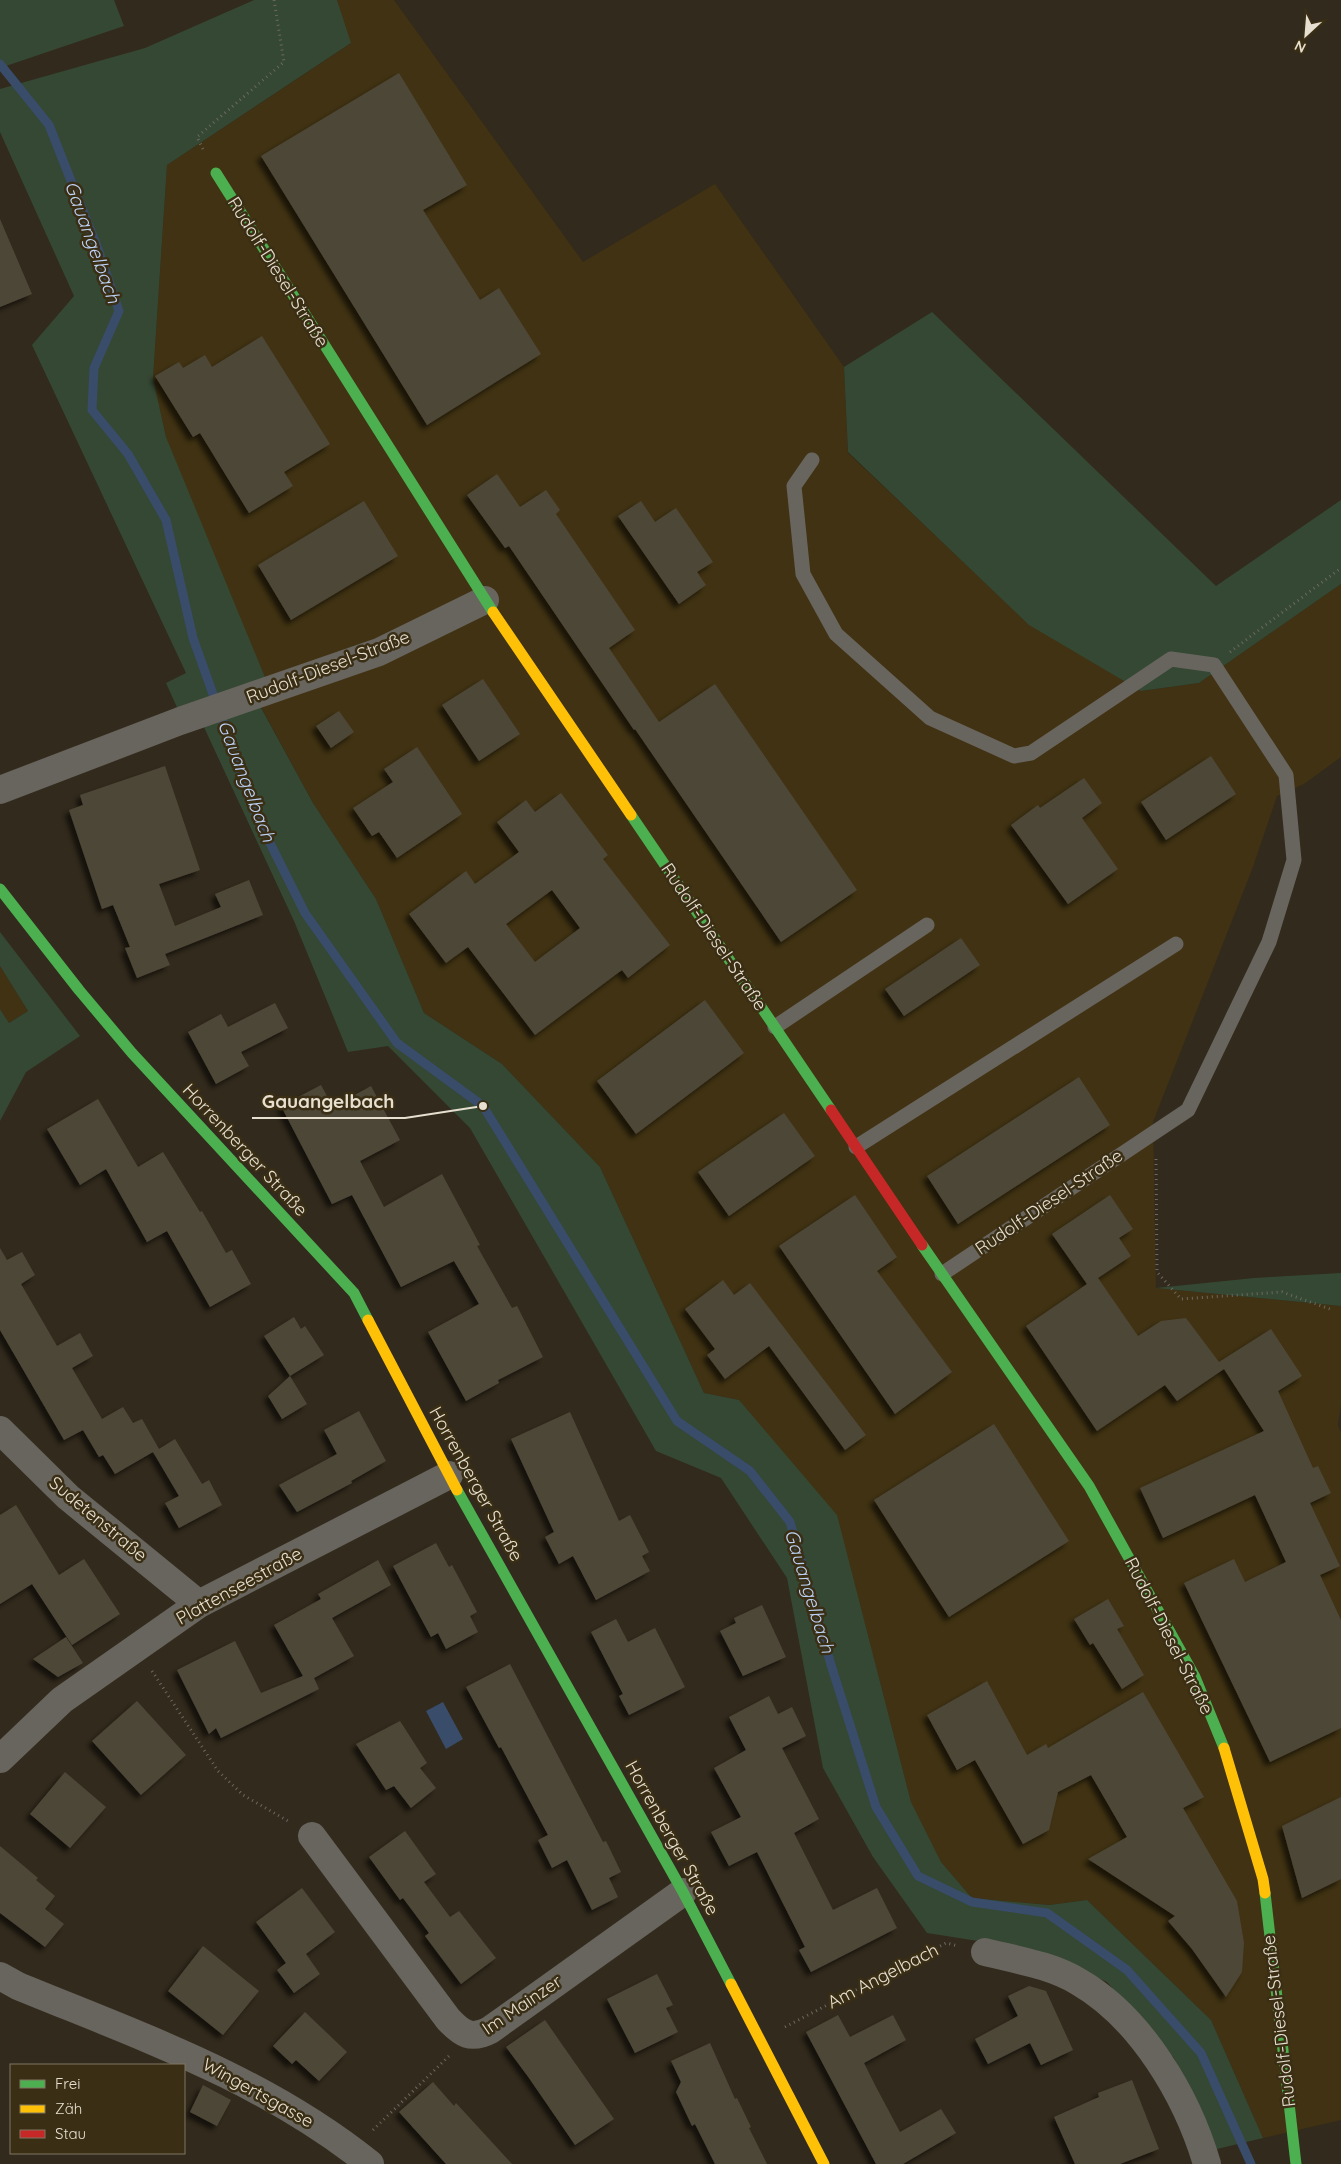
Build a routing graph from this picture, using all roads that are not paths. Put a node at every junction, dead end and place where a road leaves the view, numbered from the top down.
1 (216, 173) road end
2 (812, 460) dead end
3 (485, 600) junction
4 (0, 790) edge
5 (0, 889) edge
6 (927, 925) dead end
7 (1176, 944) dead end
8 (775, 1027) junction
9 (856, 1147) junction
10 (942, 1274) junction
11 (0, 1430) edge
12 (449, 1475) junction
13 (199, 1604) junction
14 (0, 1759) edge
15 (312, 1836) road end
16 (684, 1892) junction
17 (985, 1952) road end
18 (0, 1976) edge
19 (361, 2157) edge
20 (824, 2164) edge
21 (1207, 2164) edge
22 (1296, 2164) edge

1 - 3 street, Rudolf-Diesel-Straße
2 - 10 lane, Rudolf-Diesel-Straße
3 - 4 street, Rudolf-Diesel-Straße
3 - 8 street, Rudolf-Diesel-Straße
5 - 12 street, Horrenberger Straße
6 - 8 lane
7 - 9 lane
8 - 9 street, Rudolf-Diesel-Straße
9 - 10 street, Rudolf-Diesel-Straße
10 - 22 street, Rudolf-Diesel-Straße
11 - 13 street, Sudetenstraße
12 - 13 street, Plattenseestraße
12 - 16 street, Horrenberger Straße
13 - 14 street, Plattenseestraße
15 - 16 street, Im Mainzer
16 - 20 street, Horrenberger Straße
17 - 21 street
18 - 19 street, Wingertsgasse

